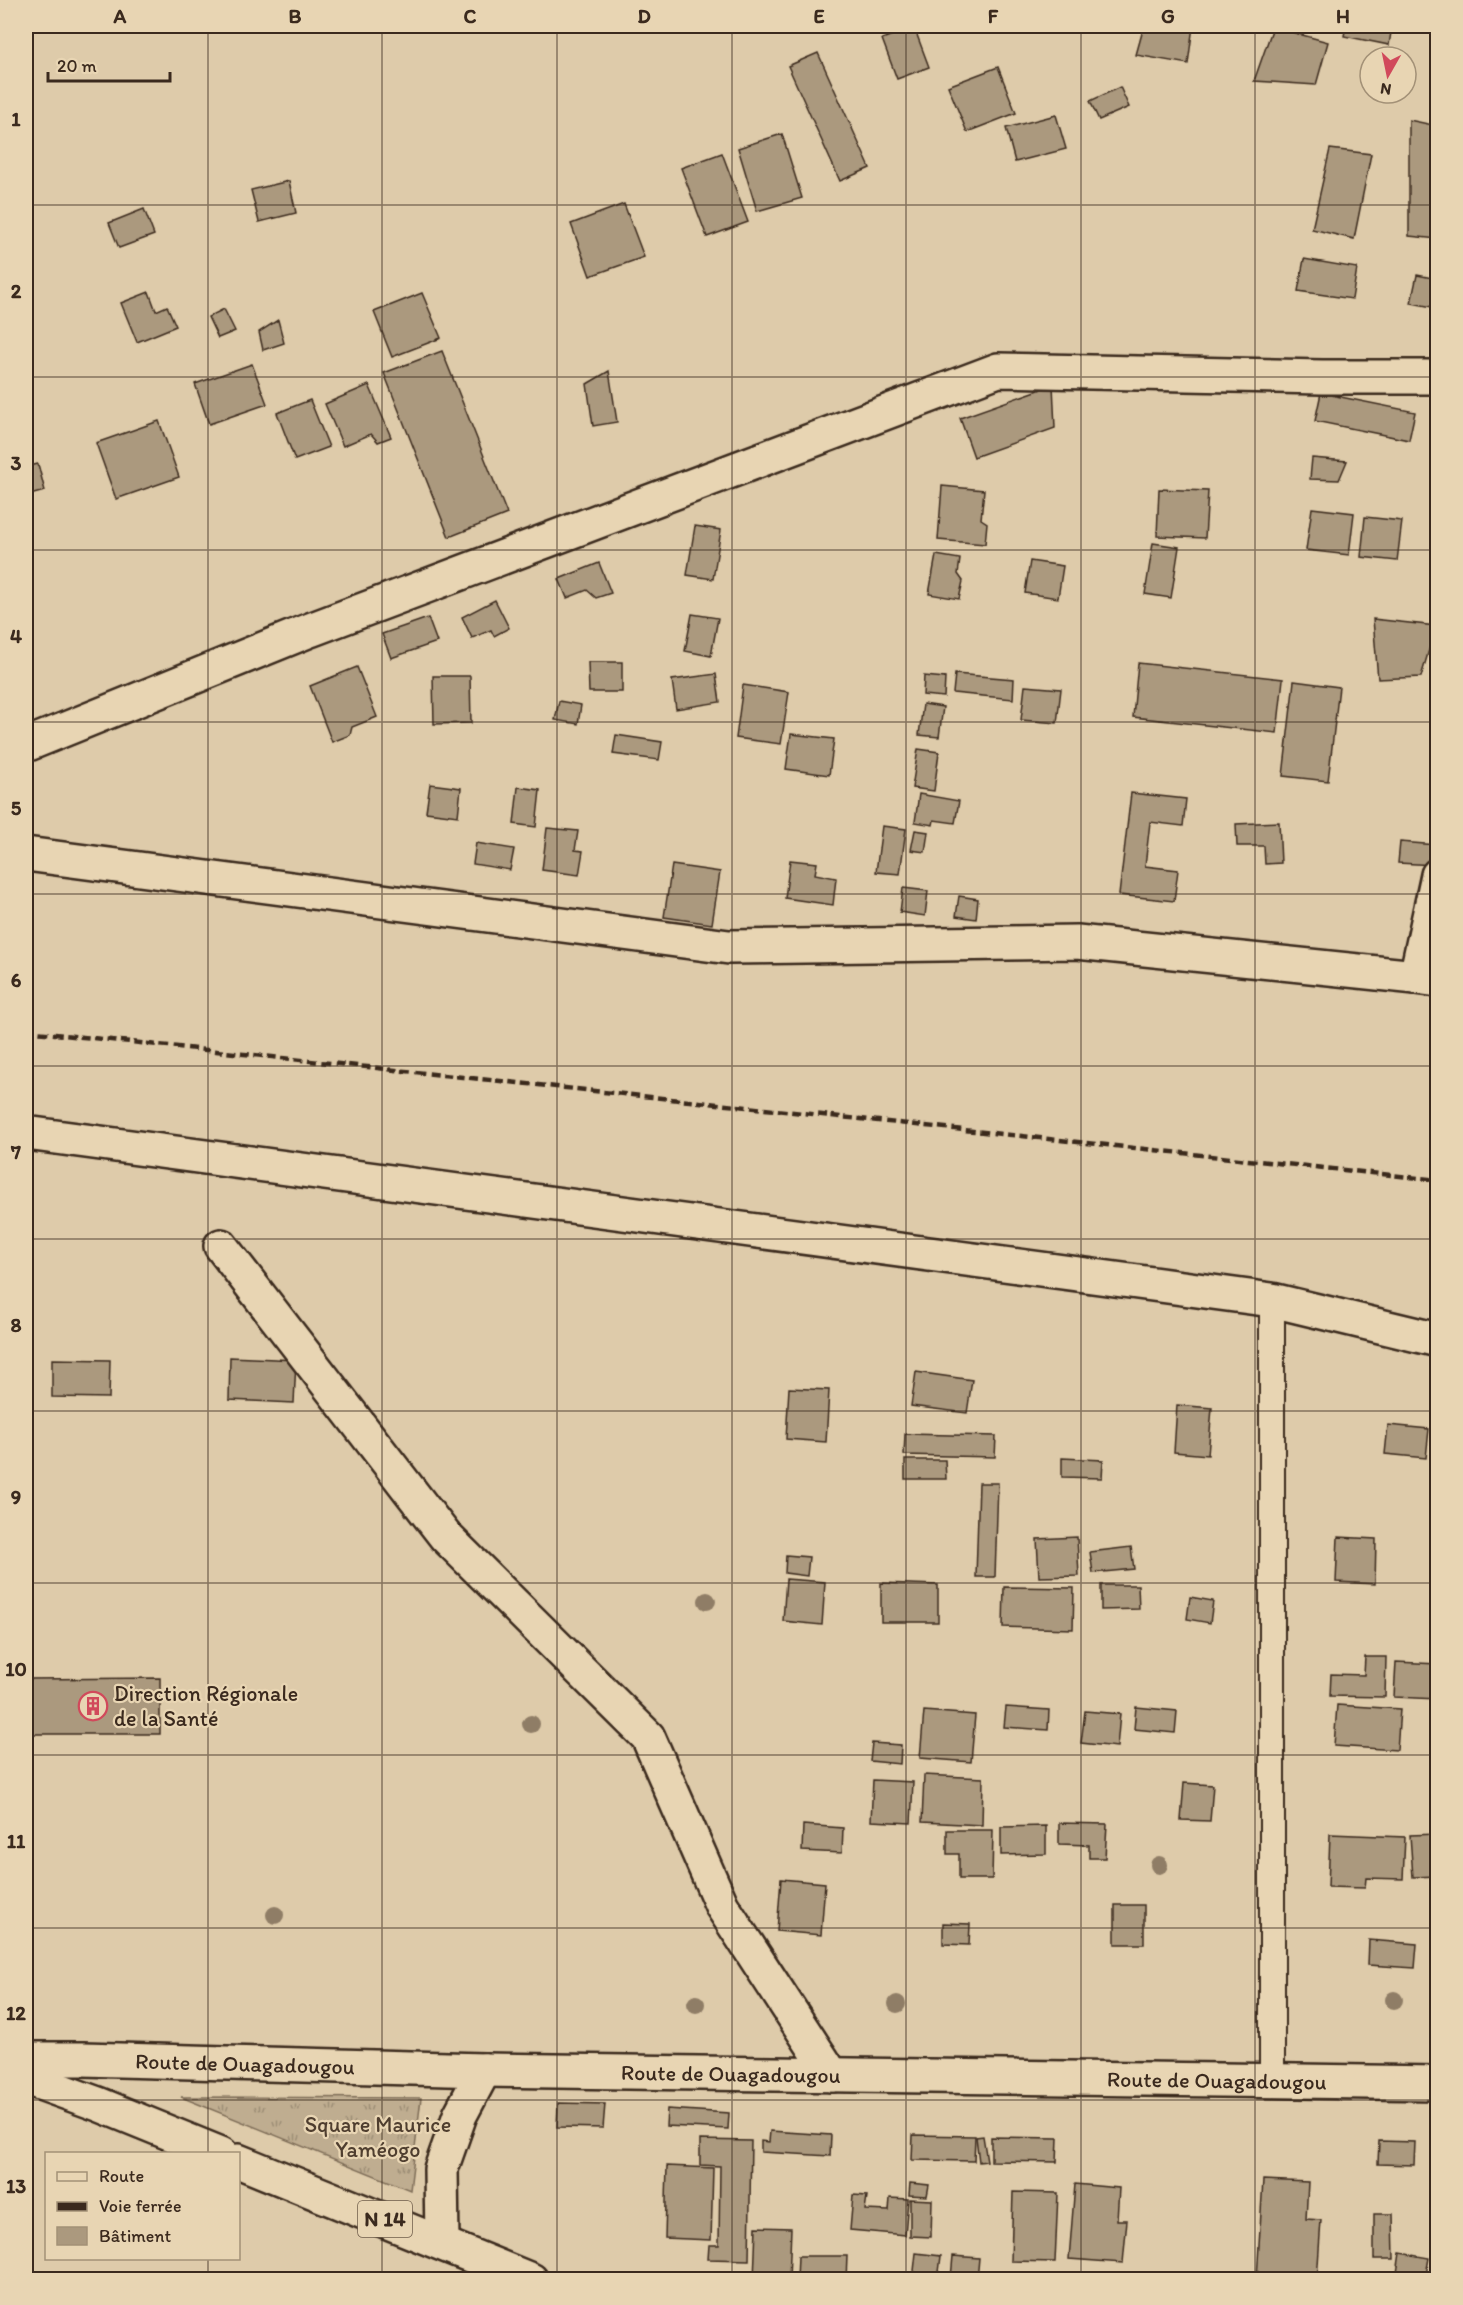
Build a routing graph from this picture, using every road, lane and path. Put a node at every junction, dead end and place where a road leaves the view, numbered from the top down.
1 (1437, 377) edge
2 (26, 745) edge
3 (26, 854) edge
4 (1437, 875) edge
5 (1427, 978) edge
6 (26, 1133) edge
7 (221, 1246) dead end
8 (1272, 1300) junction
9 (1437, 1340) edge
10 (26, 2060) edge
11 (484, 2070) junction
12 (832, 2075) junction
13 (26, 2078) edge
14 (1272, 2081) junction
15 (1437, 2083) edge
16 (216, 2152) edge
17 (240, 2162) edge
18 (442, 2242) junction
19 (531, 2280) edge

1 - 2 street
3 - 5 street
4 - 5 street
6 - 8 street
7 - 12 street
8 - 9 street
8 - 14 lane
10 - 11 street, Route de Ouagadougou
11 - 12 street, Route de Ouagadougou
11 - 18 street
12 - 14 street, Route de Ouagadougou
13 - 16 street
14 - 15 street, Route de Ouagadougou
17 - 18 street, N 14
18 - 19 street, N 14

